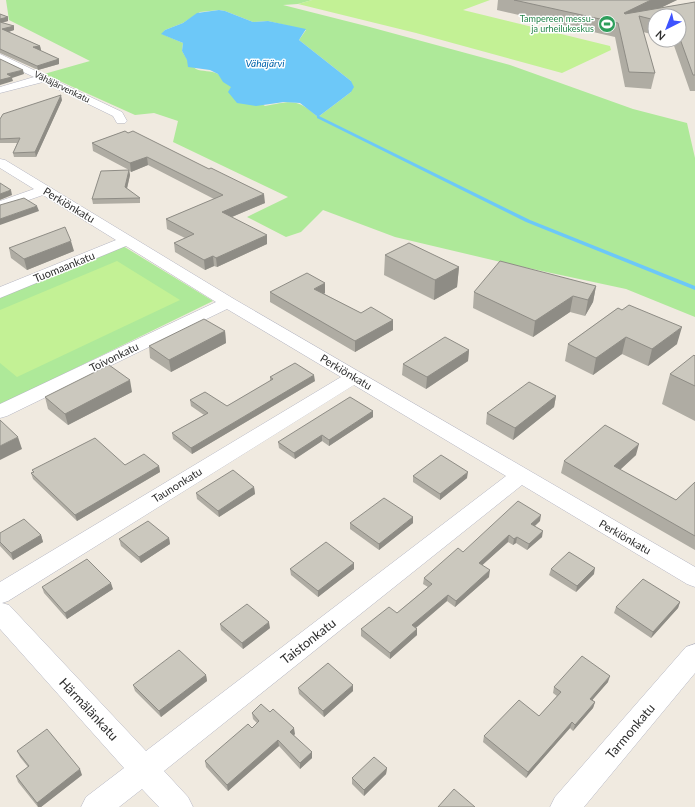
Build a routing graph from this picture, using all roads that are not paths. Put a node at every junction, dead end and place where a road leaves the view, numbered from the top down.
1 (0, 57) edge
2 (44, 78) junction
3 (0, 90) edge
4 (121, 121) dead end
5 (0, 163) edge
6 (45, 190) junction
7 (0, 206) edge
8 (128, 240) junction
9 (0, 293) edge
10 (228, 302) junction
11 (354, 377) junction
12 (0, 412) edge
13 (520, 476) junction
14 (695, 578) edge
15 (0, 594) edge
16 (0, 612) edge
17 (695, 655) edge
18 (144, 769) junction
19 (96, 807) edge
20 (178, 807) edge
21 (565, 807) edge

1 - 2 street, Vähäjärvenkatu
2 - 3 street
2 - 4 street, Vähäjärvenkatu
5 - 6 street, Perkiönkatu
6 - 7 street
6 - 8 street, Perkiönkatu
8 - 9 street, Tuomaankatu
8 - 10 street, Perkiönkatu
10 - 11 street, Perkiönkatu
10 - 12 street, Toivonkatu
11 - 13 street, Perkiönkatu
11 - 15 street, Taunonkatu
13 - 14 street, Perkiönkatu
13 - 18 street, Taistonkatu
16 - 18 street, Härmälänkatu
17 - 21 street, Tarmonkatu
18 - 19 street, Taistonkatu
18 - 20 street, Härmälänkatu

